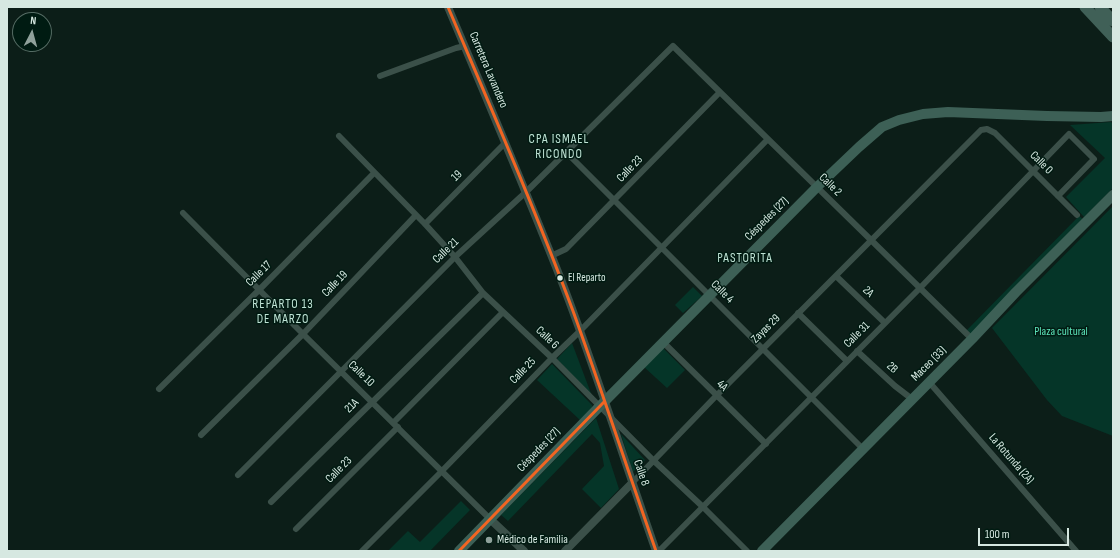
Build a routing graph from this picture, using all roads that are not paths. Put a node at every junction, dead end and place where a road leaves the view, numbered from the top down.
1 (448, 7) edge
2 (1085, 7) edge
3 (1100, 7) edge
4 (1113, 21) edge
5 (1113, 37) edge
6 (465, 46) junction
7 (673, 46) joint
8 (380, 76) dead end
9 (720, 92) junction
10 (1113, 116) edge
11 (987, 129) joint
12 (339, 136) dead end
13 (768, 139) junction
14 (505, 143) junction
15 (566, 152) junction
16 (1034, 171) junction
17 (374, 173) junction
18 (817, 187) junction
19 (526, 192) junction
20 (1113, 194) edge
21 (1058, 196) junction
22 (614, 200) junction
23 (183, 213) dead end
24 (416, 215) junction
25 (1077, 215) dead end
26 (425, 224) junction
27 (871, 240) junction
28 (662, 248) junction
29 (551, 256) junction
30 (454, 257) junction
31 (836, 276) junction
32 (920, 288) junction
33 (260, 289) junction
34 (483, 293) junction
35 (710, 296) junction
36 (503, 312) junction
37 (798, 313) junction
38 (885, 323) junction
39 (580, 331) junction
40 (303, 334) junction
41 (972, 339) junction
42 (663, 342) junction
43 (763, 349) junction
44 (857, 351) junction
45 (552, 358) junction
46 (848, 361) junction
47 (340, 371) junction
48 (929, 382) junction
49 (159, 389) dead end
50 (716, 396) junction
51 (812, 397) junction
52 (912, 399) junction
53 (373, 402) junction
54 (602, 405) junction
55 (609, 416) junction
56 (396, 425) junction
57 (201, 434) dead end
58 (766, 444) junction
59 (863, 449) junction
60 (654, 461) junction
61 (442, 471) junction
62 (238, 475) dead end
63 (632, 483) junction
64 (271, 502) dead end
65 (703, 507) junction
66 (490, 519) junction
67 (296, 529) dead end
68 (362, 551) edge
69 (459, 551) edge
70 (524, 551) edge
71 (565, 551) edge
72 (656, 551) edge
73 (659, 551) edge
74 (747, 551) edge
75 (762, 551) edge
76 (1076, 551) edge

1 - 6 street, Carretera Lavandero
2 - 5 highway
3 - 4 highway
6 - 8 street
6 - 14 street, Carretera Lavandero
7 - 9 street, Calle 2
7 - 15 street, Calle 21
9 - 13 street, Calle 2
9 - 22 street, Calle 23
10 - 18 main road, Céspedes (27)
11 - 16 street, Calle 0
11 - 27 street, Zayas 29
12 - 17 street, Calle 6
13 - 18 street, Calle 2
13 - 28 street, Calle 25
14 - 19 street, Carretera Lavandero
14 - 26 street, 19
15 - 19 street, Calle 21
15 - 22 street, Calle 4
16 - 21 street, Calle 0
16 - 21 street, Calle 31
16 - 32 street, Calle 31
17 - 24 street, Calle 6
17 - 33 street, Calle 17
18 - 27 street, Calle 2
18 - 35 main road, Céspedes (27)
19 - 29 street, Carretera Lavandero
19 - 30 street, Calle 21
20 - 41 main road, Maceo (33)
21 - 25 street, Calle 0
22 - 28 street, Calle 4
22 - 29 street, Calle 23
23 - 33 street, Calle 10
24 - 26 street, Calle 6
24 - 40 street, Calle 19
26 - 30 street, Calle 6
27 - 31 street, Zayas 29
27 - 32 street, Calle 2
28 - 35 street, Calle 4
28 - 39 street, Calle 25
29 - 39 street, Calle 8
30 - 34 street, Calle 6
30 - 47 street, Calle 21
31 - 37 street, Zayas 29
31 - 38 street, 2A
32 - 38 street, Calle 31
32 - 41 street, Calle 2
33 - 40 street, Calle 10
33 - 49 street, Calle 17
34 - 36 street, Calle 6
34 - 53 street, 21A
35 - 42 main road, Céspedes (27)
35 - 43 street, Calle 4
36 - 45 street, Calle 6
36 - 56 street, Calle 23
37 - 43 street, Zayas 29
37 - 46 street
38 - 44 street, Calle 31
39 - 45 street, Calle 25
39 - 54 street, Calle 8
40 - 47 street, Calle 10
40 - 57 street, Calle 19
41 - 48 main road, Maceo (33)
42 - 50 street, 4A
42 - 54 main road, Céspedes (27)
43 - 50 street, Zayas 29
43 - 51 street, Calle 4
44 - 46 street, Calle 31
44 - 52 street, 2B
45 - 54 street, Calle 6
45 - 61 street, Calle 25
46 - 51 street, Calle 31
47 - 53 street, Calle 10
47 - 62 street, Calle 21
48 - 52 main road, Maceo (33)
48 - 76 street, La Rotunda (2A)
50 - 58 street, 4A
50 - 60 street, Zayas 29
51 - 58 street, Calle 31
51 - 59 street, Calle 4
52 - 59 main road, Maceo (33)
53 - 56 street, Calle 10
53 - 64 street, 21A
54 - 55 street, Calle 8
54 - 66 main road, Céspedes (27)
55 - 60 street
55 - 63 street, Calle 8
56 - 61 street, Calle 10
56 - 67 street, Calle 23
58 - 65 street, Calle 31
59 - 75 main road, Maceo (33)
60 - 63 street, Zayas 29
60 - 65 street
61 - 66 street, Calle 10
61 - 68 street, Calle 25
63 - 71 street, Zayas 29
63 - 72 street, Calle 8
65 - 73 street, Calle 31
65 - 74 street
66 - 69 main road, Céspedes (27)
66 - 70 street, Calle 10

